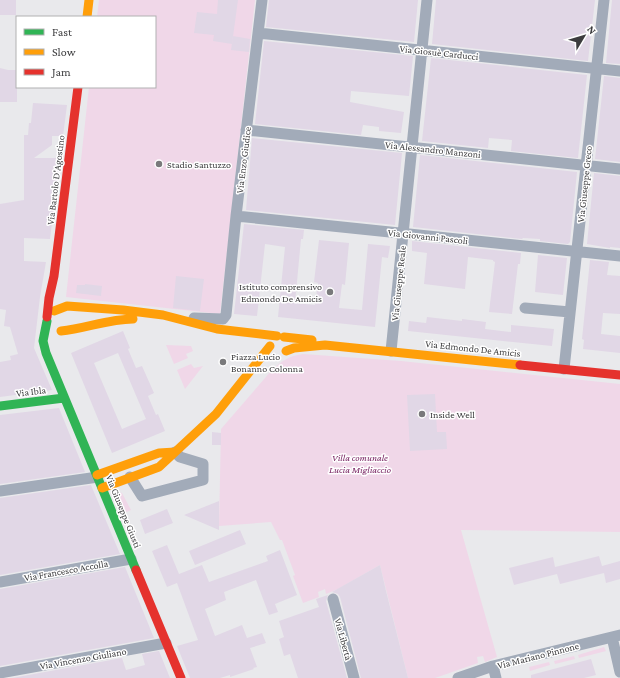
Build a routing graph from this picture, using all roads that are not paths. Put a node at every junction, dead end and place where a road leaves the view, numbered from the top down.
1 (89, 0) edge
2 (262, 0) edge
3 (427, 0) edge
4 (604, 0) edge
5 (87, 16) edge
6 (258, 33) junction
7 (422, 50) junction
8 (596, 68) junction
9 (620, 70) edge
10 (78, 88) edge
11 (246, 130) junction
12 (412, 147) junction
13 (586, 165) junction
14 (620, 169) edge
15 (236, 216) junction
16 (404, 233) junction
17 (577, 251) junction
18 (620, 256) edge
19 (54, 276) junction
20 (525, 308) dead end
21 (570, 312) junction
22 (163, 315) junction
23 (47, 319) junction
24 (63, 320) junction
25 (280, 337) junction
26 (270, 345) junction
27 (324, 345) junction
28 (286, 351) junction
29 (391, 351) junction
30 (46, 352) junction
31 (270, 361) dead end
32 (564, 369) junction
33 (620, 374) edge
34 (234, 394) junction
35 (64, 398) junction
36 (0, 406) edge
37 (175, 452) junction
38 (130, 477) junction
39 (99, 480) junction
40 (0, 492) edge
41 (131, 559) junction
42 (0, 582) edge
43 (333, 599) dead end
44 (616, 636) edge
45 (166, 643) junction
46 (493, 666) junction
47 (620, 672) edge
48 (0, 673) edge
49 (181, 678) edge
50 (354, 678) edge
51 (458, 678) edge
52 (496, 678) edge

1 - 5 main road
2 - 6 street, Via Enzo Giudice
3 - 7 street, Via Giuseppe Reale
4 - 8 street, Via Giuseppe Greco
6 - 7 street, Via Giosuè Carducci
6 - 11 street, Via Enzo Giudice
7 - 8 street, Via Giosuè Carducci
7 - 12 street, Via Giuseppe Reale
8 - 9 street, Via Giosuè Carducci
8 - 13 street, Via Giuseppe Greco
10 - 19 main road, Via Bartolo D'Agostino
11 - 12 street, Via Alessandro Manzoni
11 - 15 street, Via Enzo Giudice
12 - 13 street, Via Alessandro Manzoni
12 - 16 street, Via Giuseppe Reale
13 - 14 street, Via Alessandro Manzoni
13 - 17 street, Via Giuseppe Greco
15 - 16 street, Via Giovanni Pascoli
15 - 22 street, Via Enzo Giudice
16 - 17 street, Via Giovanni Pascoli
16 - 29 street, Via Giuseppe Reale
17 - 18 street, Via Giovanni Pascoli
17 - 21 street, Via Giuseppe Greco
19 - 23 main road, Via Giuseppe Giusti
19 - 24 main road
20 - 21 street
21 - 32 street, Via Giuseppe Greco
22 - 24 main road
22 - 25 main road
23 - 24 main road
23 - 24 main road
23 - 30 main road, Via Giuseppe Giusti
24 - 26 main road
24 - 30 main road
25 - 26 main road
25 - 27 main road
25 - 28 main road
26 - 28 main road
26 - 34 main road
27 - 28 main road
27 - 29 main road, Via Edmondo De Amicis
29 - 32 main road, Via Edmondo De Amicis
30 - 35 main road, Via Giuseppe Giusti
31 - 34 main road
32 - 33 main road, Via Edmondo De Amicis
34 - 37 main road
35 - 36 main road, Via Ibla
35 - 39 main road, Via Giuseppe Giusti
37 - 38 main road
37 - 38 street
37 - 39 main road
38 - 39 main road
39 - 40 street
39 - 41 main road, Via Giuseppe Giusti
41 - 42 street, Via Francesco Accolla
41 - 45 main road, Via Giuseppe Giusti
43 - 50 street, Via Libertà
44 - 46 street, Via Mariano Pinnone
44 - 47 street
45 - 48 street, Via Vincenzo Giuliano
45 - 49 main road, Via Giuseppe Giusti
46 - 51 street, Via Mariano Pinnone
46 - 52 street

